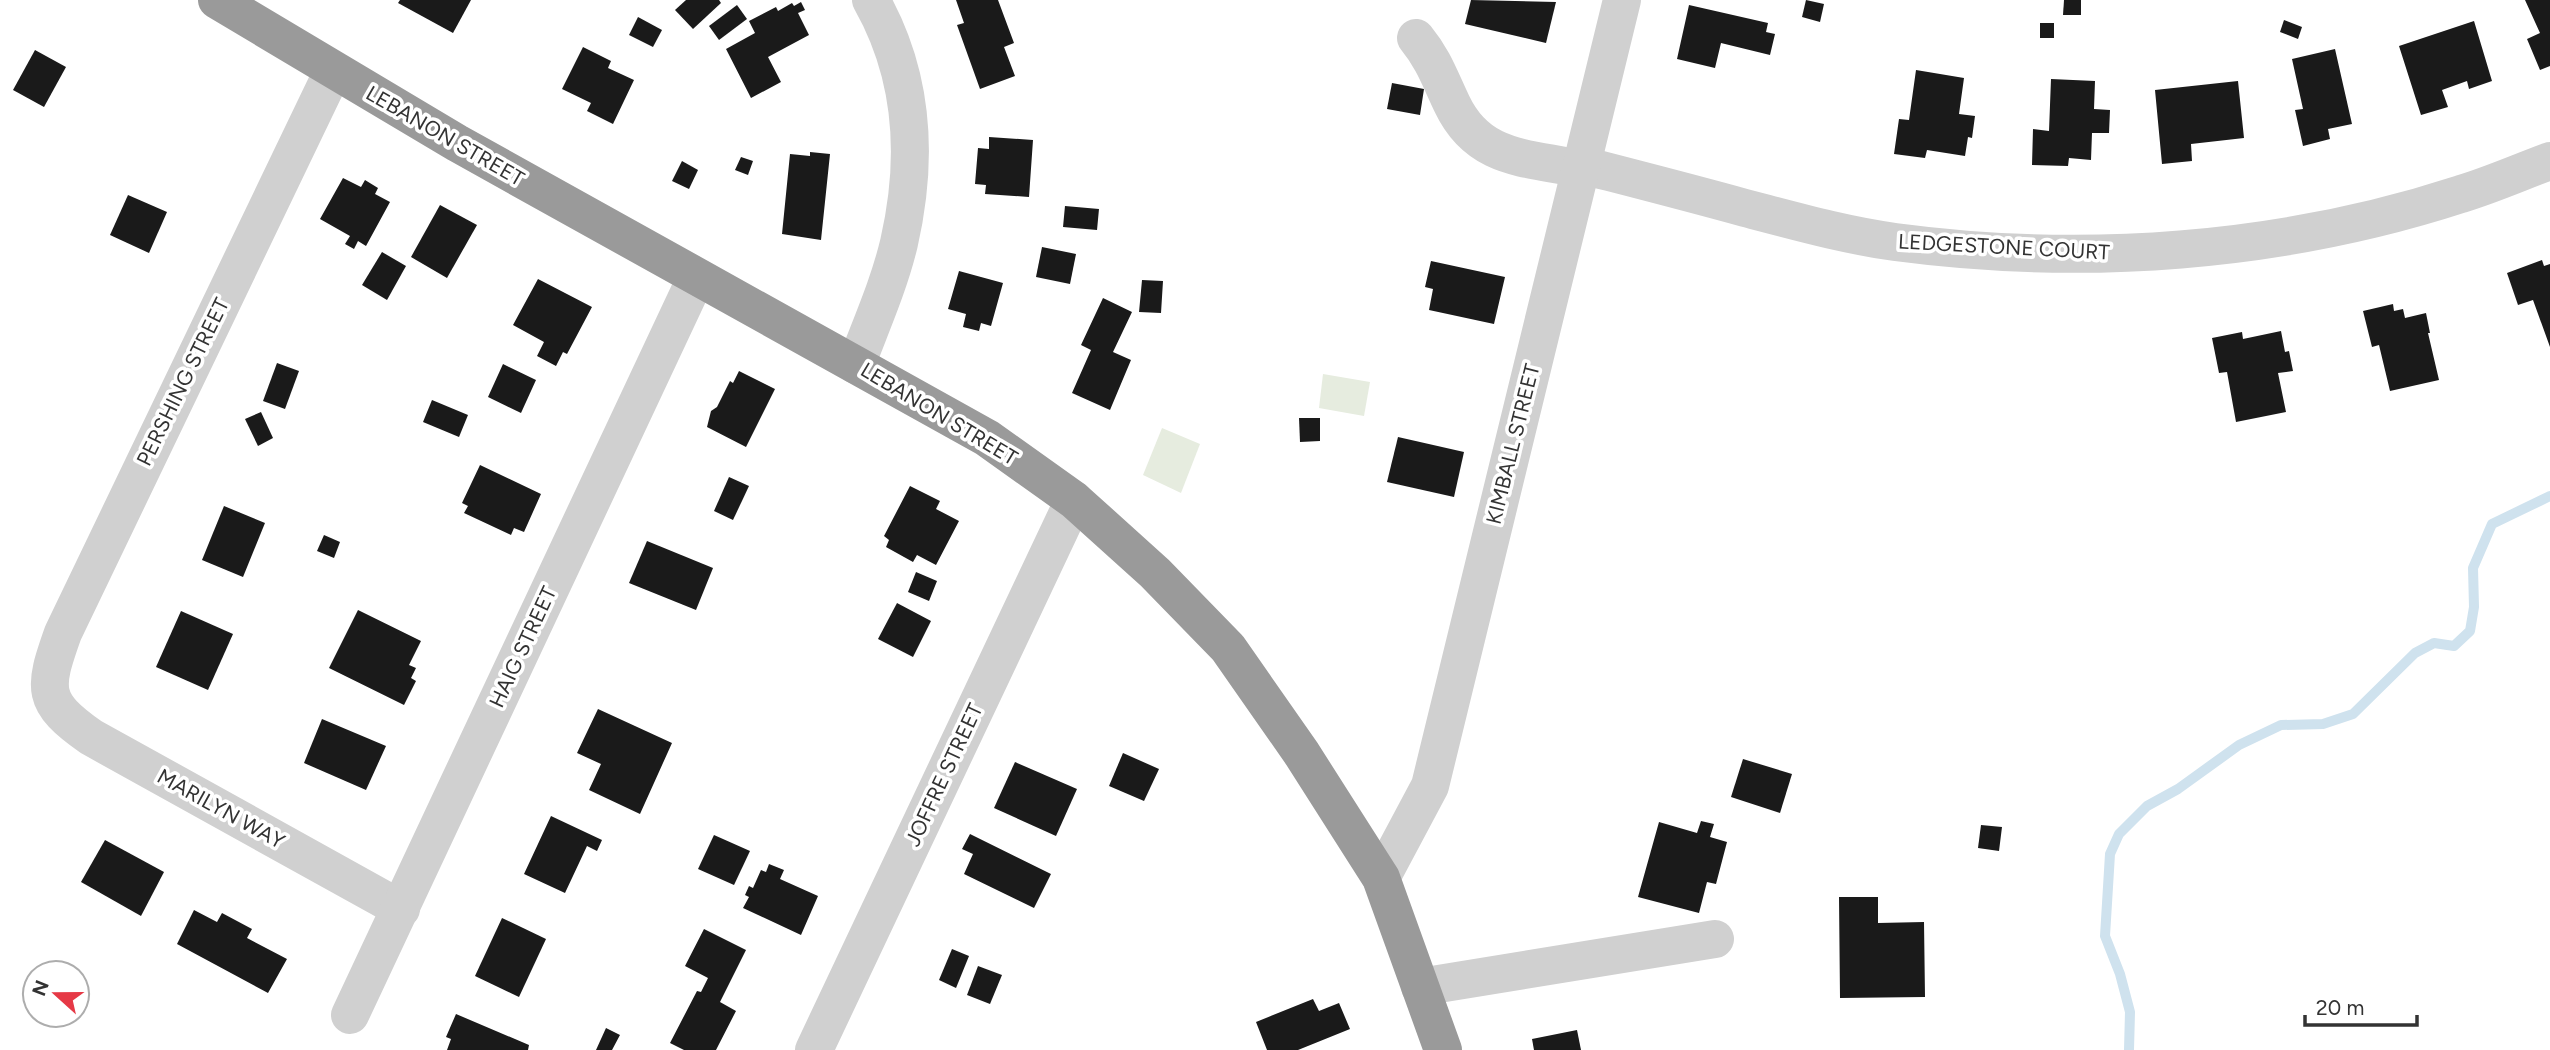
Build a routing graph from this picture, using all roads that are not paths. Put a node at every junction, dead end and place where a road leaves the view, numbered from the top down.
1 (217, 0) edge
2 (872, 0) edge
3 (1622, 0) edge
4 (1416, 38) dead end
5 (333, 71) junction
6 (2550, 161) edge
7 (1581, 167) junction
8 (696, 278) junction
9 (856, 365) junction
10 (1074, 500) junction
11 (51, 697) joint
12 (1381, 878) junction
13 (401, 909) junction
14 (1715, 939) dead end
15 (1420, 987) junction
16 (350, 1016) dead end
17 (814, 1050) edge
18 (1443, 1050) edge

1 - 5 highway, LEBANON STREET
2 - 9 street
3 - 7 street, KIMBALL STREET
4 - 7 street, LEDGESTONE COURT
5 - 8 highway, LEBANON STREET
5 - 11 street, PERSHING STREET
6 - 7 street, LEDGESTONE COURT
7 - 12 street, KIMBALL STREET
8 - 9 highway, LEBANON STREET
8 - 13 street, HAIG STREET
9 - 10 highway, LEBANON STREET
10 - 12 highway, LEBANON STREET
10 - 17 street, JOFFRE STREET
11 - 13 street, MARILYN WAY
12 - 15 highway, LEBANON STREET
13 - 16 street, HAIG STREET
14 - 15 street
15 - 18 highway, LEBANON STREET

